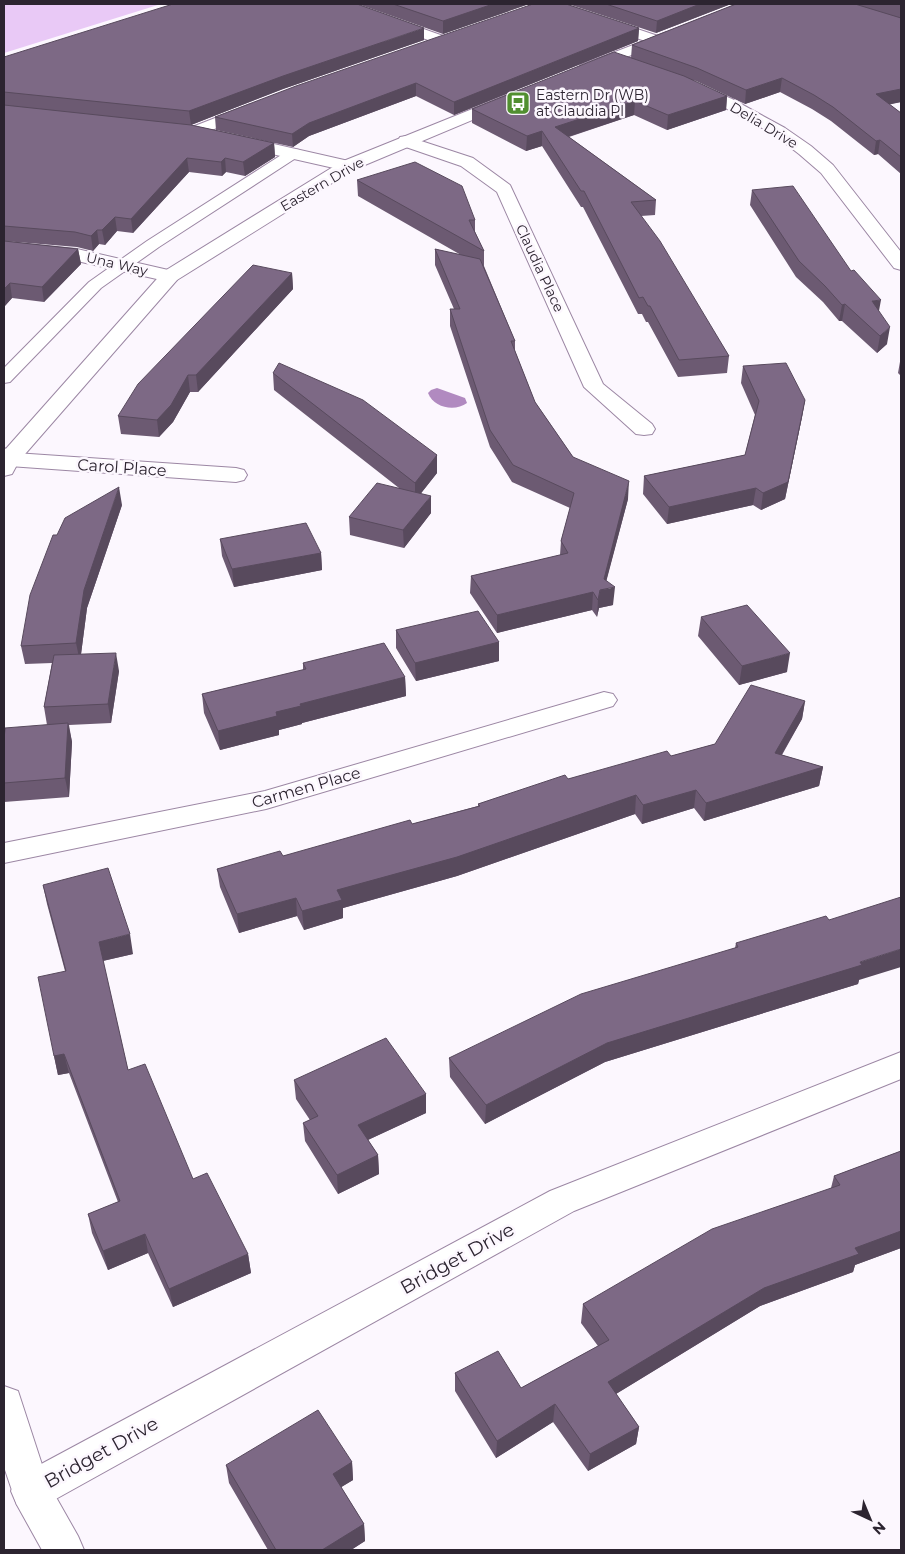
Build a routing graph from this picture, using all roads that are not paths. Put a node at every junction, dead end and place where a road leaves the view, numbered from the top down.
1 (342, 4) edge
2 (544, 5) edge
3 (684, 29) edge
4 (462, 34) edge
5 (656, 40) junction
6 (444, 41) junction
7 (426, 47) edge
8 (611, 58) junction
9 (631, 65) edge
10 (567, 76) edge
11 (681, 83) edge
12 (522, 94) edge
13 (264, 104) edge
14 (173, 130) edge
15 (193, 132) junction
16 (406, 141) junction
17 (294, 153) junction
18 (347, 166) junction
19 (4, 248) edge
20 (901, 264) edge
21 (122, 265) junction
22 (170, 276) junction
23 (4, 378) edge
24 (644, 429) dead end
25 (5, 461) edge
26 (236, 475) dead end
27 (604, 700) dead end
28 (4, 853) edge
29 (901, 1065) edge
30 (4, 1404) edge
31 (31, 1491) junction
32 (64, 1550) edge

1 - 6 lane
2 - 5 street
3 - 5 street
4 - 6 street
5 - 8 street
6 - 7 street
8 - 9 street
8 - 10 street
11 - 20 street, Delia Drive
12 - 16 street, Eastern Drive
13 - 15 street
14 - 15 street
15 - 17 street
16 - 18 street, Eastern Drive
16 - 24 street, Claudia Place
17 - 18 street
17 - 21 lane
18 - 22 street, Eastern Drive
19 - 21 street, Una Way
21 - 22 street, Una Way
21 - 23 lane
22 - 25 street, Eastern Drive
25 - 26 street, Carol Place
27 - 28 street, Carmen Place
29 - 31 street, Bridget Drive
30 - 31 street
31 - 32 street

